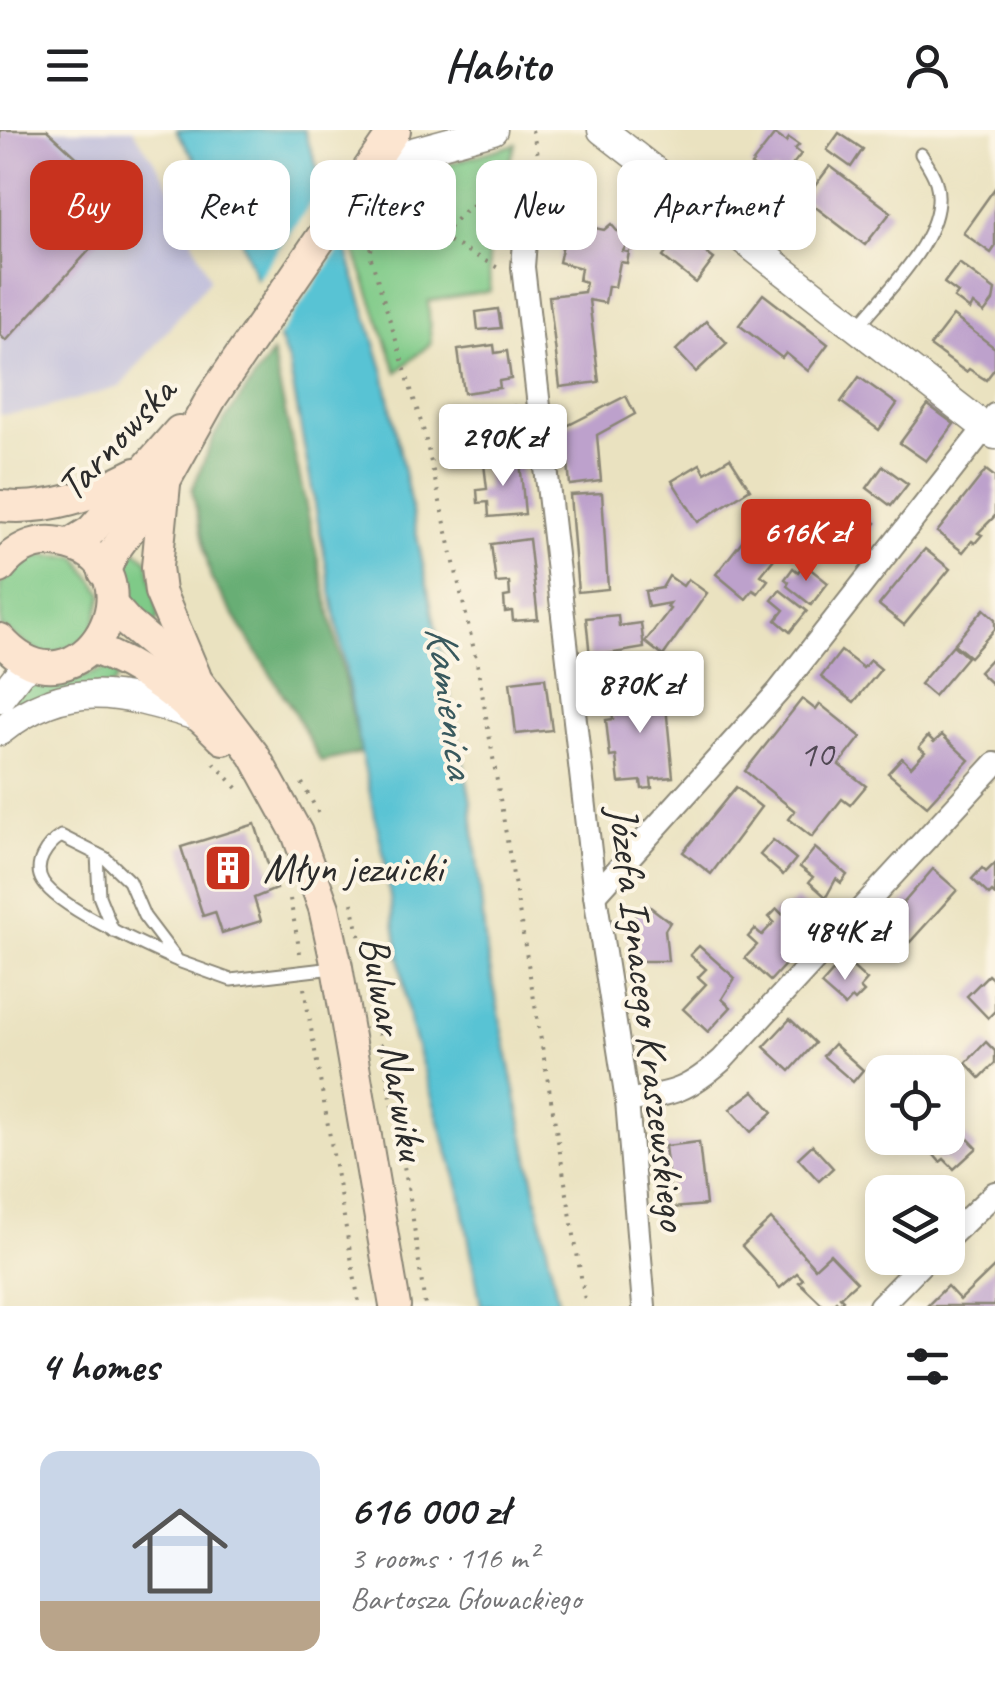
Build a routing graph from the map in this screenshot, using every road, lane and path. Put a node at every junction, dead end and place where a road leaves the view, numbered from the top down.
1 (395, 130) edge
2 (493, 130) edge
3 (532, 130) edge
4 (578, 130) edge
5 (608, 135) edge
6 (921, 154) dead end
7 (373, 160) edge
8 (389, 160) edge
9 (540, 160) edge
10 (476, 202) edge
11 (456, 222) edge
12 (456, 245) edge
13 (312, 250) edge
14 (371, 250) edge
15 (525, 250) edge
16 (524, 267) junction
17 (857, 328) junction
18 (992, 426) edge
19 (156, 474) junction
20 (0, 506) edge
21 (70, 544) junction
22 (7, 552) edge
23 (104, 572) junction
24 (112, 605) junction
25 (0, 639) edge
26 (92, 648) junction
27 (34, 663) junction
28 (199, 683) junction
29 (0, 698) edge
30 (202, 718) junction
31 (0, 731) edge
32 (995, 764) edge
33 (286, 810) junction
34 (97, 854) junction
35 (595, 894) junction
36 (113, 930) junction
37 (178, 961) junction
38 (338, 967) junction
39 (626, 1101) junction
40 (995, 1193) edge
41 (965, 1222) edge
42 (910, 1275) edge
43 (395, 1306) edge
44 (586, 1306) edge
45 (644, 1306) edge
46 (880, 1306) edge

1 - 7 main road
2 - 8 street
3 - 9 path
4 - 5 street
5 - 17 street
6 - 17 lane
10 - 11 path
12 - 16 path
13 - 19 main road, Tarnowska
14 - 44 path
15 - 16 street, Józefa Ignacego Kraszewskiego
16 - 35 street, Józefa Ignacego Kraszewskiego
17 - 18 street
18 - 35 street
19 - 20 main road
19 - 21 main road, Tarnowska
19 - 23 main road, Tarnowska
19 - 28 main road
21 - 22 main road
21 - 23 main road
23 - 24 main road
24 - 26 main road
24 - 28 main road, Bulwar Narwiku
25 - 27 main road
26 - 27 main road
26 - 30 main road, Bulwar Narwiku
27 - 29 street
28 - 33 main road, Bulwar Narwiku
30 - 31 street
30 - 33 main road, Bulwar Narwiku
32 - 39 street
33 - 38 main road, Bulwar Narwiku
34 - 36 lane
34 - 36 lane
34 - 37 lane
35 - 39 street, Józefa Ignacego Kraszewskiego
36 - 37 lane
37 - 38 lane
38 - 43 main road, Bulwar Narwiku
39 - 45 street, Józefa Ignacego Kraszewskiego
40 - 41 street
42 - 46 street

